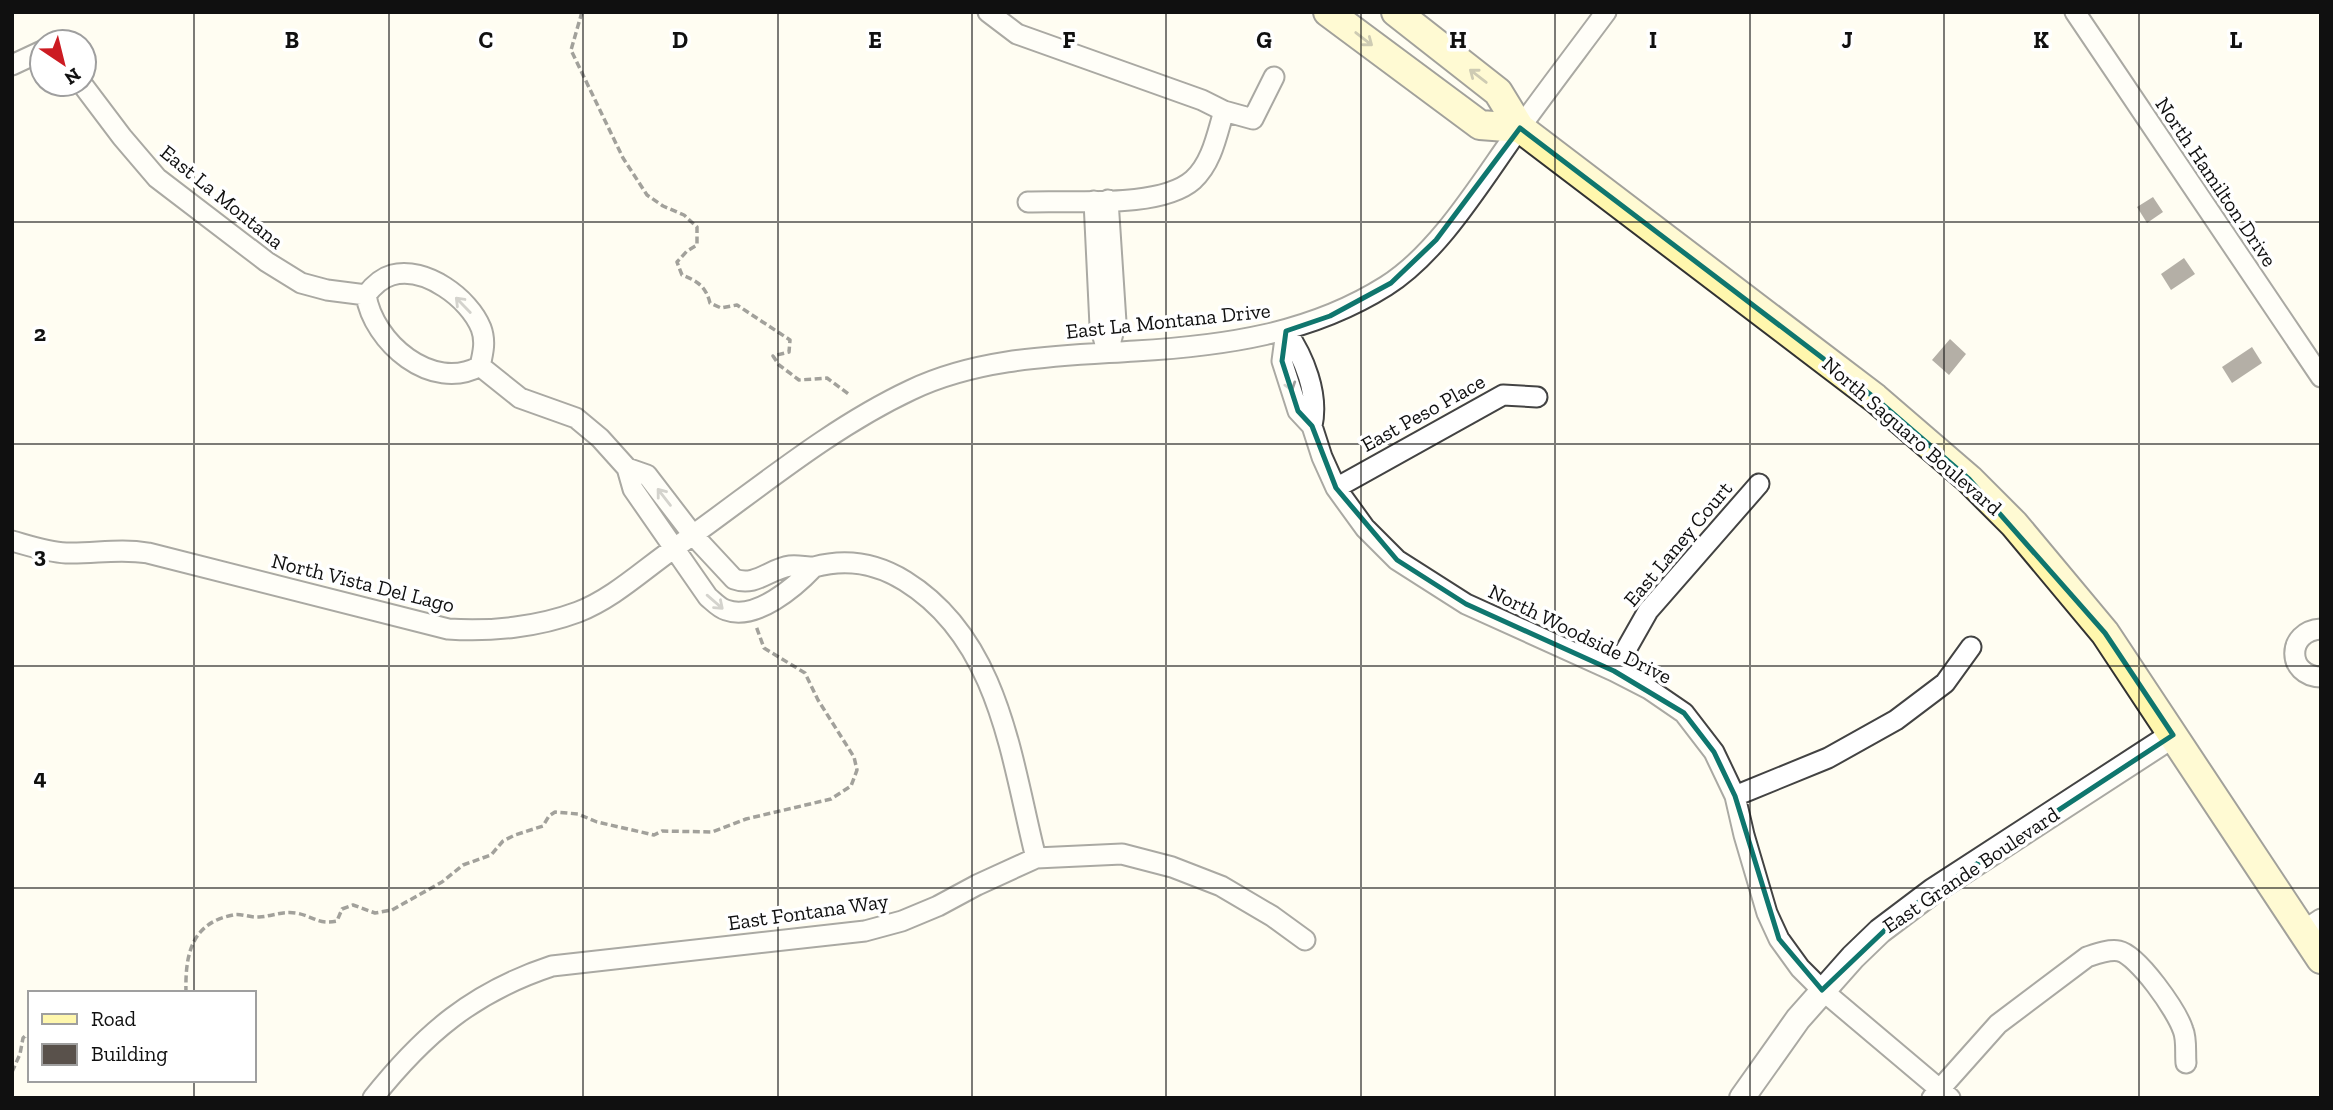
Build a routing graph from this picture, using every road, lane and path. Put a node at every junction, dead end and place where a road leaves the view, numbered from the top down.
1 (582, 12) edge
2 (988, 12) edge
3 (1328, 12) edge
4 (1396, 12) edge
5 (1606, 12) edge
6 (2075, 12) edge
7 (28, 58) edge
8 (12, 65) edge
9 (1274, 77) dead end
10 (92, 98) edge
11 (1224, 111) junction
12 (1520, 128) junction
13 (1101, 200) junction
14 (1028, 202) dead end
15 (366, 295) junction
16 (1286, 331) junction
17 (1108, 352) junction
18 (480, 366) junction
19 (2321, 377) edge
20 (850, 395) dead end
21 (1536, 397) dead end
22 (1759, 484) dead end
23 (1336, 488) junction
24 (12, 541) edge
25 (684, 541) junction
26 (814, 567) junction
27 (743, 582) junction
28 (748, 611) junction
29 (2321, 629) edge
30 (1971, 648) dead end
31 (1614, 671) junction
32 (2320, 681) edge
33 (2173, 734) junction
34 (1735, 796) junction
35 (1036, 858) junction
36 (2312, 925) edge
37 (1305, 940) dead end
38 (2321, 958) edge
39 (1822, 990) junction
40 (186, 991) edge
41 (28, 1036) edge
42 (2186, 1063) dead end
43 (12, 1072) edge
44 (1940, 1095) edge
45 (373, 1098) edge
46 (1742, 1098) edge

1 - 20 path
2 - 11 street
3 -> 12 main road
12 -> 4 main road, North Saguaro Boulevard
5 - 12 street, East La Montana Drive
6 - 19 street, North Hamilton Drive
7 - 8 street
9 - 11 street
10 - 15 street, East La Montana
11 - 13 street
12 - 16 street, East La Montana Drive
12 - 33 main road, North Saguaro Boulevard
13 - 14 street
13 - 17 street
15 - 18 street
18 -> 15 street
16 - 17 street, East La Montana Drive
16 - 23 street, North Woodside Drive
17 - 25 street, East La Montana Drive
18 - 25 street
21 - 23 street, East Peso Place
22 - 31 street, East Laney Court
23 - 31 street, North Woodside Drive
24 - 25 street, North Vista Del Lago
25 - 27 street
25 -> 28 street
26 - 27 street
26 - 28 street
26 - 35 street
27 - 28 street
28 - 40 path
29 - 32 street
30 - 34 street
31 - 34 street, North Woodside Drive
33 - 36 main road, North Saguaro Boulevard
33 - 39 street, East Grande Boulevard
34 - 39 street, North Woodside Drive
35 - 37 street, East Fontana Way
35 - 45 street, East Fontana Way
36 - 38 main road, North Saguaro Boulevard
39 - 44 street, North Woodside Drive
39 - 46 street, East Grande Boulevard
41 - 43 path
42 - 44 street

